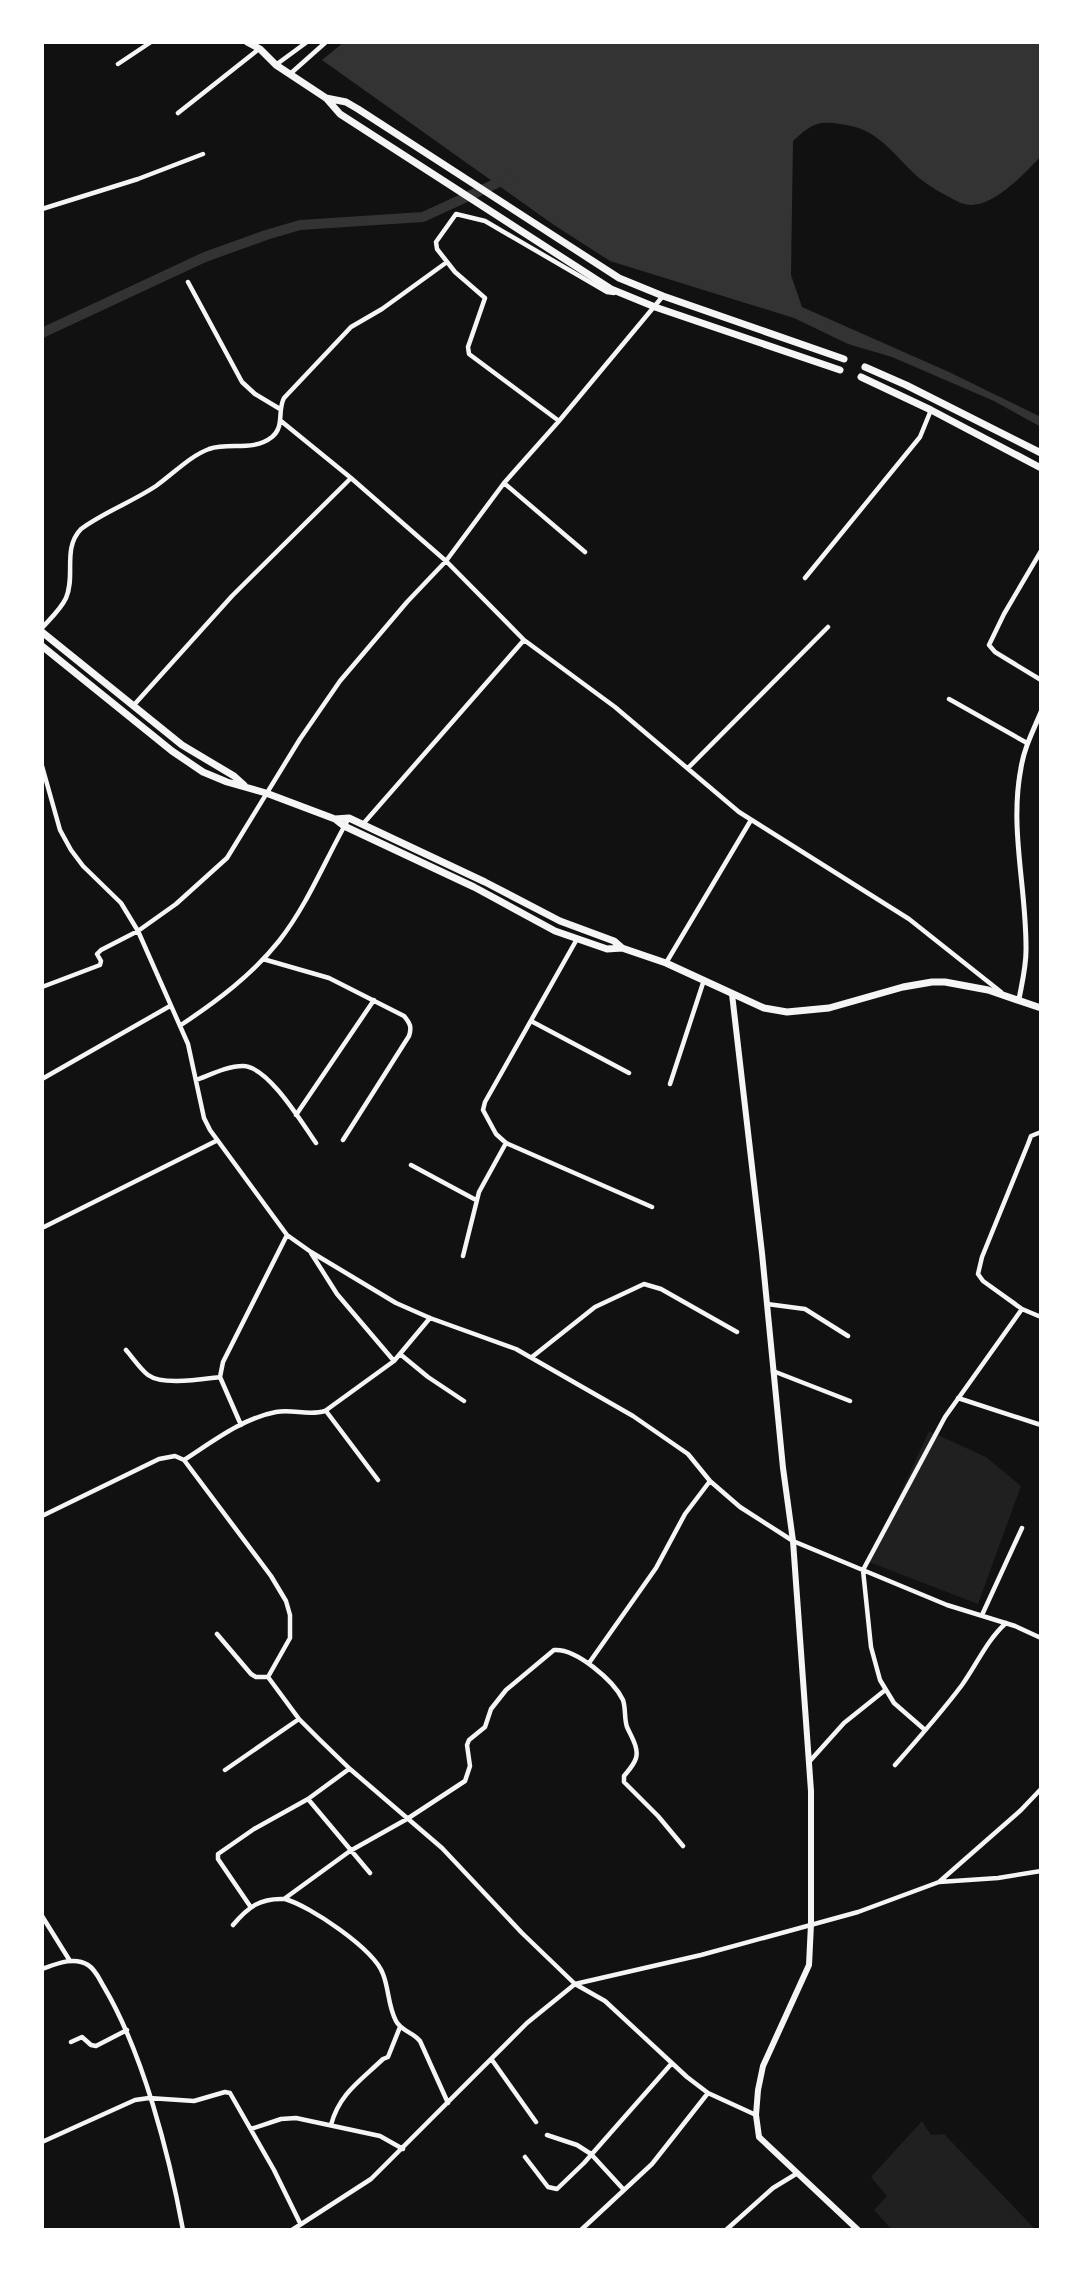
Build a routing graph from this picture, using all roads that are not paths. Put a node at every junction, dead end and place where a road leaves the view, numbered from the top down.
1 (151, 42) edge
2 (247, 42) edge
3 (307, 42) edge
4 (326, 42) edge
5 (259, 45) edge
6 (118, 64) dead end
7 (276, 65) junction
8 (290, 74) junction
9 (326, 98) junction
10 (178, 113) dead end
11 (203, 154) dead end
12 (42, 209) edge
13 (447, 262) junction
14 (188, 282) dead end
15 (620, 293) junction
16 (663, 296) junction
17 (654, 307) junction
18 (844, 359) dead end
19 (865, 367) dead end
20 (840, 370) dead end
21 (861, 377) dead end
22 (936, 400) junction
23 (279, 409) junction
24 (931, 410) junction
25 (281, 421) junction
26 (559, 421) junction
27 (1041, 453) edge
28 (1041, 468) edge
29 (351, 478) junction
30 (504, 483) junction
31 (1041, 551) edge
32 (585, 552) dead end
33 (446, 561) junction
34 (805, 578) dead end
35 (828, 627) dead end
36 (42, 630) edge
37 (524, 640) junction
38 (42, 646) edge
39 (1041, 680) edge
40 (949, 698) dead end
41 (132, 706) junction
42 (1041, 712) edge
43 (1027, 743) junction
44 (42, 766) edge
45 (688, 768) junction
46 (248, 788) junction
47 (266, 793) junction
48 (349, 818) junction
49 (335, 819) junction
50 (751, 820) junction
51 (363, 825) junction
52 (344, 826) junction
53 (138, 931) junction
54 (577, 939) junction
55 (622, 948) junction
56 (263, 959) junction
57 (666, 963) junction
58 (704, 980) junction
59 (42, 987) edge
60 (732, 994) junction
61 (1004, 995) junction
62 (1019, 999) junction
63 (374, 1000) junction
64 (170, 1006) junction
65 (1041, 1008) edge
66 (531, 1021) junction
67 (181, 1025) junction
68 (629, 1073) dead end
69 (42, 1079) edge
70 (196, 1080) junction
71 (670, 1084) dead end
72 (296, 1115) junction
73 (1041, 1132) edge
74 (343, 1140) dead end
75 (216, 1141) junction
76 (316, 1143) dead end
77 (506, 1143) junction
78 (411, 1165) dead end
79 (476, 1200) junction
80 (652, 1207) dead end
81 (42, 1228) edge
82 (287, 1235) junction
83 (311, 1252) junction
84 (463, 1256) dead end
85 (767, 1304) junction
86 (1021, 1308) junction
87 (1041, 1317) edge
88 (430, 1318) junction
89 (737, 1332) dead end
90 (848, 1336) dead end
91 (126, 1350) dead end
92 (400, 1354) junction
93 (532, 1357) junction
94 (394, 1361) junction
95 (773, 1371) junction
96 (220, 1377) junction
97 (958, 1398) junction
98 (464, 1401) dead end
99 (850, 1401) dead end
100 (326, 1411) junction
101 (241, 1425) junction
102 (1041, 1425) edge
103 (184, 1460) junction
104 (378, 1480) dead end
105 (710, 1481) junction
106 (42, 1516) edge
107 (1022, 1528) dead end
108 (793, 1541) junction
109 (863, 1570) junction
110 (982, 1615) junction
111 (1006, 1622) junction
112 (217, 1634) dead end
113 (1041, 1638) edge
114 (589, 1663) junction
115 (268, 1677) junction
116 (884, 1691) junction
117 (299, 1719) junction
118 (925, 1730) junction
119 (808, 1762) junction
120 (895, 1765) dead end
121 (350, 1769) junction
122 (225, 1770) dead end
123 (1041, 1789) edge
124 (309, 1799) junction
125 (407, 1819) junction
126 (683, 1846) dead end
127 (350, 1851) junction
128 (1041, 1871) edge
129 (370, 1873) dead end
130 (939, 1882) junction
131 (285, 1899) junction
132 (250, 1906) junction
133 (42, 1916) edge
134 (811, 1924) junction
135 (233, 1925) dead end
136 (70, 1961) junction
137 (42, 1969) edge
138 (575, 1984) junction
139 (400, 2027) junction
140 (127, 2030) junction
141 (71, 2042) dead end
142 (492, 2060) junction
143 (672, 2063) junction
144 (708, 2093) junction
145 (149, 2098) junction
146 (448, 2103) junction
147 (756, 2115) junction
148 (536, 2122) dead end
149 (331, 2125) junction
150 (251, 2129) junction
151 (547, 2135) dead end
152 (42, 2142) edge
153 (403, 2149) junction
154 (591, 2154) junction
155 (525, 2157) dead end
156 (796, 2174) junction
157 (624, 2190) junction
158 (300, 2223) junction
159 (854, 2229) edge
160 (183, 2230) edge
161 (292, 2230) edge
162 (581, 2230) edge
163 (726, 2230) edge

1 - 6 street
2 - 5 main road
3 - 7 street
4 - 8 street
5 - 7 main road
5 - 10 street
7 - 8 main road
8 - 9 main road
9 - 15 main road
9 - 16 main road
11 - 12 street
13 - 15 street
13 - 23 street
13 - 26 street
14 - 23 street
15 - 17 main road
16 - 17 street
16 - 18 main road
17 - 20 main road
17 - 26 street
19 - 22 main road
21 - 24 main road
22 - 24 main road
22 - 27 main road
23 - 25 street
24 - 28 main road
24 - 34 street
25 - 29 street
25 - 36 street
26 - 30 street
29 - 33 street
29 - 41 street
30 - 32 street
30 - 33 street
31 - 39 street
33 - 37 street
33 - 47 street
35 - 45 street
36 - 41 main road
37 - 45 street
37 - 51 street
38 - 46 main road
40 - 43 street
41 - 46 main road
42 - 43 street
43 - 62 street
44 - 53 street
45 - 50 street
46 - 47 main road
47 - 49 main road
47 - 53 street
48 - 49 main road
48 - 51 main road
48 - 52 street
49 - 52 main road
50 - 57 street
50 - 61 street
51 - 55 main road
52 - 54 main road
52 - 56 street
53 - 59 street
53 - 64 street
54 - 55 main road
54 - 66 street
55 - 57 main road
56 - 63 street
56 - 67 street
57 - 58 main road
58 - 60 main road
58 - 71 street
60 - 61 main road
60 - 85 main road
61 - 62 main road
62 - 65 main road
63 - 72 street
63 - 74 street
64 - 67 street
64 - 69 street
66 - 68 street
66 - 77 street
67 - 70 street
70 - 72 street
70 - 75 street
72 - 76 street
73 - 86 street
75 - 81 street
75 - 82 street
77 - 79 street
77 - 80 street
78 - 79 street
79 - 84 street
82 - 83 street
82 - 96 street
83 - 88 street
83 - 94 street
85 - 90 street
85 - 95 main road
86 - 87 street
86 - 97 street
88 - 92 street
88 - 93 street
89 - 93 street
91 - 96 street
92 - 94 street
92 - 98 street
93 - 105 street
94 - 100 street
95 - 99 street
95 - 108 main road
96 - 101 street
97 - 102 street
97 - 109 street
100 - 101 street
100 - 104 street
101 - 103 street
103 - 106 street
103 - 115 street
105 - 108 street
105 - 114 street
107 - 110 street
108 - 109 street
108 - 119 main road
109 - 110 street
109 - 116 street
110 - 111 street
111 - 113 street
111 - 118 street
112 - 115 street
114 - 125 street
114 - 126 street
115 - 117 street
116 - 118 street
116 - 119 street
117 - 121 street
117 - 122 street
118 - 120 street
119 - 134 main road
121 - 124 street
121 - 125 street
123 - 130 street
124 - 127 street
124 - 132 street
125 - 127 street
125 - 138 street
127 - 129 street
127 - 131 street
128 - 130 street
130 - 134 street
131 - 132 street
131 - 139 street
132 - 135 street
133 - 136 street
134 - 138 street
134 - 147 main road
136 - 137 street
136 - 140 street
138 - 142 street
138 - 143 street
139 - 146 street
139 - 149 street
140 - 141 street
140 - 145 street
142 - 146 street
142 - 148 street
143 - 144 street
143 - 154 street
144 - 147 street
144 - 157 street
145 - 150 street
145 - 152 street
145 - 160 street
146 - 153 street
147 - 156 main road
149 - 150 street
149 - 153 street
150 - 158 street
151 - 154 street
153 - 158 street
154 - 155 street
154 - 157 street
156 - 159 main road
156 - 163 street
157 - 162 street
158 - 161 street

